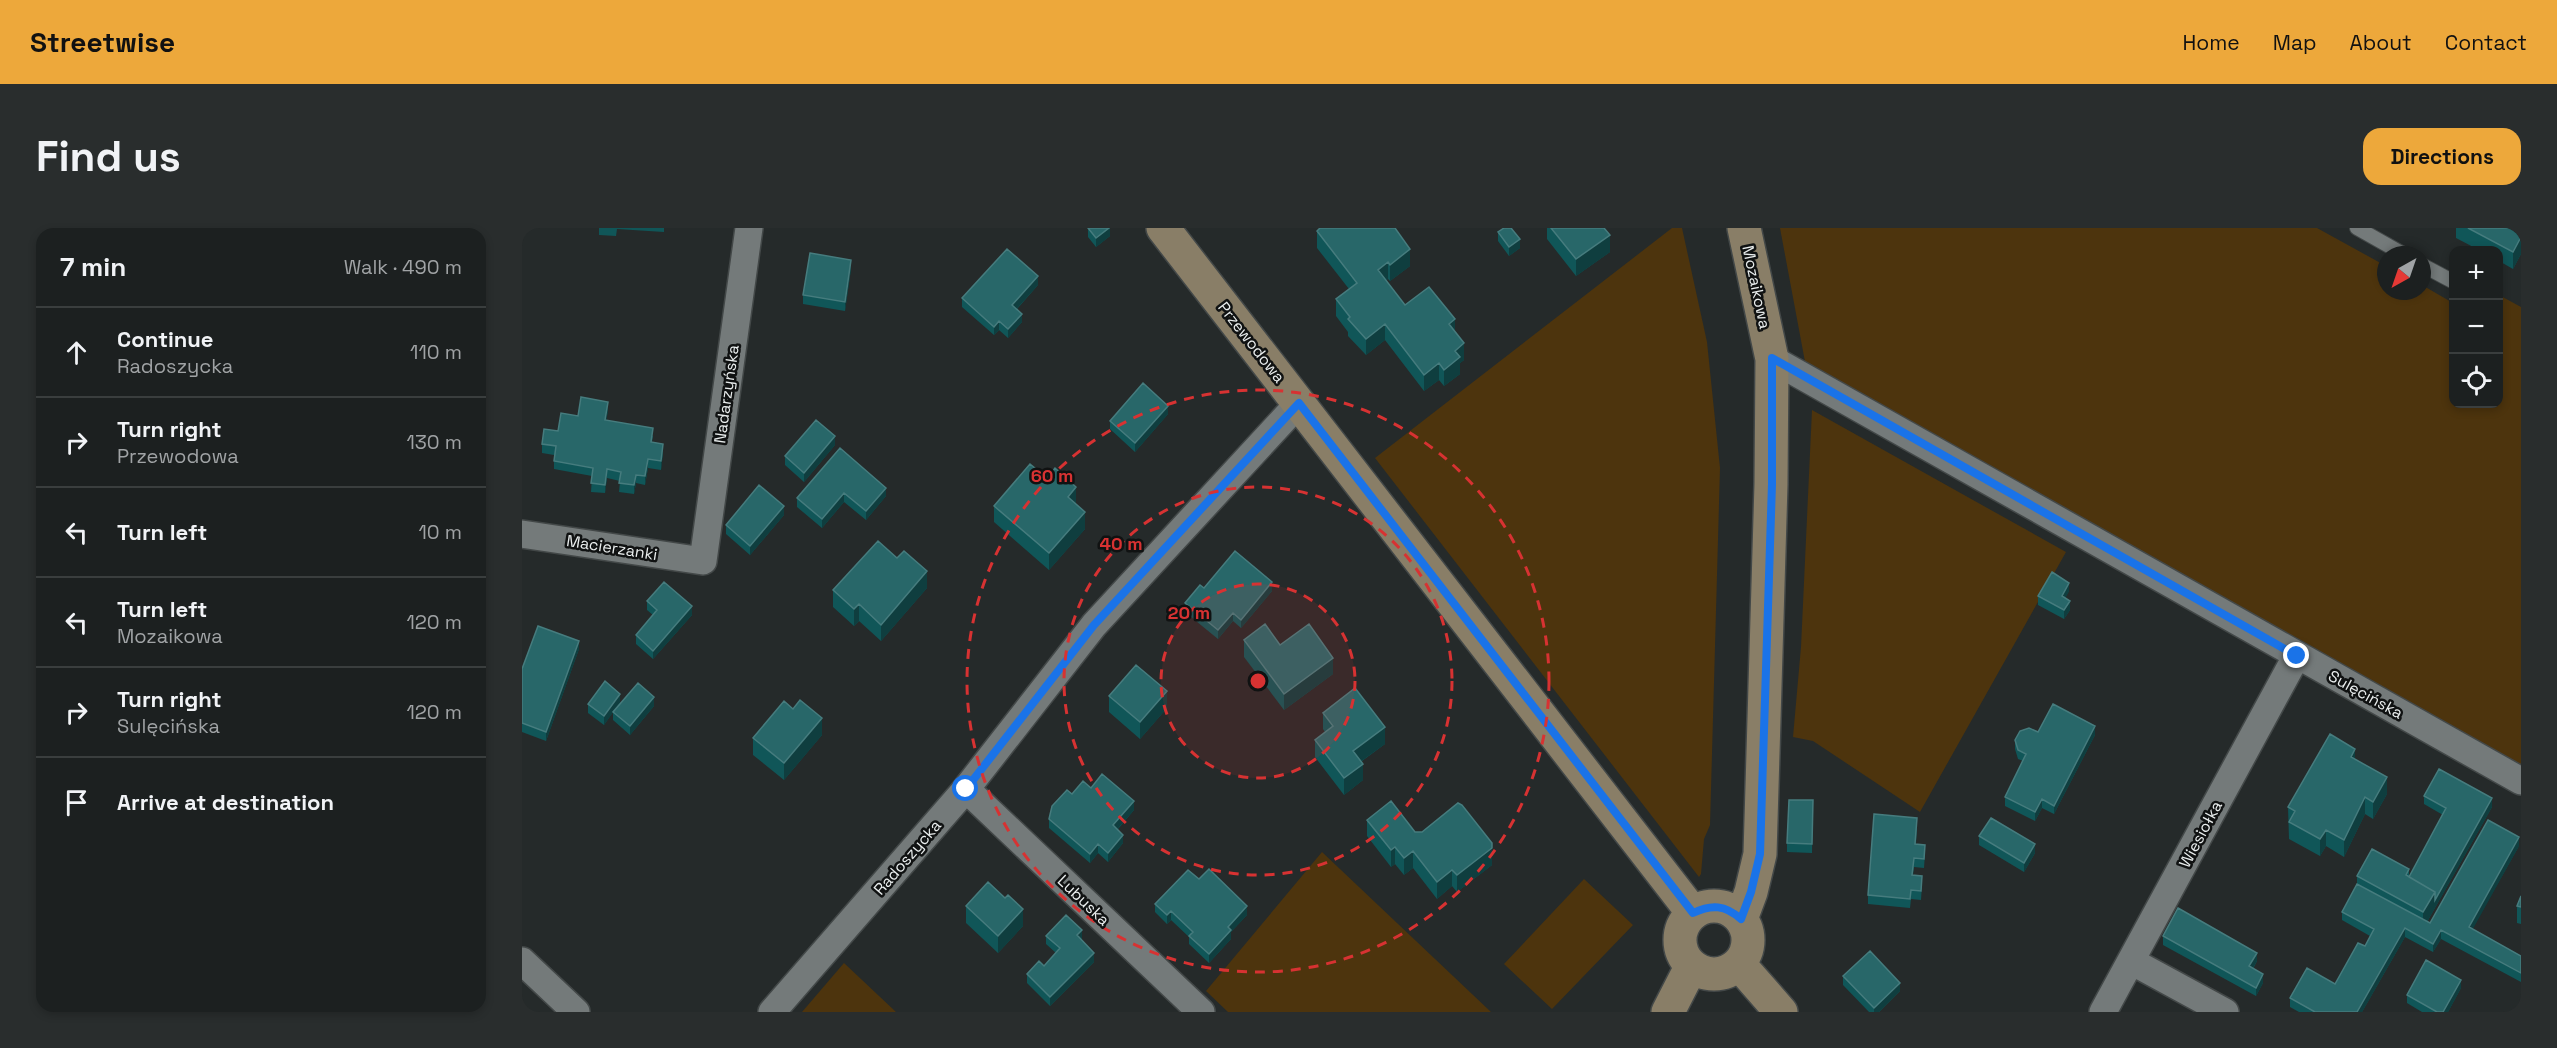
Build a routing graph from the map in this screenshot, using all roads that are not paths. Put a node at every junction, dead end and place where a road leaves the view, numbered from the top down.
1 (749, 228) edge
2 (1163, 228) edge
3 (1744, 228) edge
4 (2357, 228) edge
5 (2389, 246) edge
6 (2431, 270) edge
7 (2449, 279) edge
8 (1772, 358) junction
9 (1299, 403) junction
10 (522, 534) edge
11 (703, 561) joint
12 (2297, 656) junction
13 (2521, 781) edge
14 (966, 789) junction
15 (1693, 913) junction
16 (1741, 919) junction
17 (522, 961) edge
18 (2132, 961) junction
19 (1738, 964) junction
20 (1691, 967) junction
21 (576, 1012) edge
22 (772, 1012) edge
23 (1201, 1012) edge
24 (1668, 1012) edge
25 (1781, 1012) edge
26 (2103, 1012) edge
27 (2225, 1012) edge

1 - 11 street, Nadarzyńska
2 - 9 street, Przewodowa
3 - 8 street, Mozaikowa
4 - 5 lane
6 - 7 lane
8 - 12 street, Sulęcińska
8 - 16 street, Mozaikowa
9 - 14 street, Radoszycka
9 - 15 street, Przewodowa
10 - 11 street, Macierzanki
12 - 13 street, Sulęcińska
12 - 18 street, Wiesiołka
14 - 22 street, Radoszycka
14 - 23 street, Lubuska
15 - 16 street
15 - 20 street
16 - 19 street
17 - 21 street
18 - 26 street, Wiesiołka
18 - 27 street
19 - 20 street
19 - 25 street
20 - 24 street

